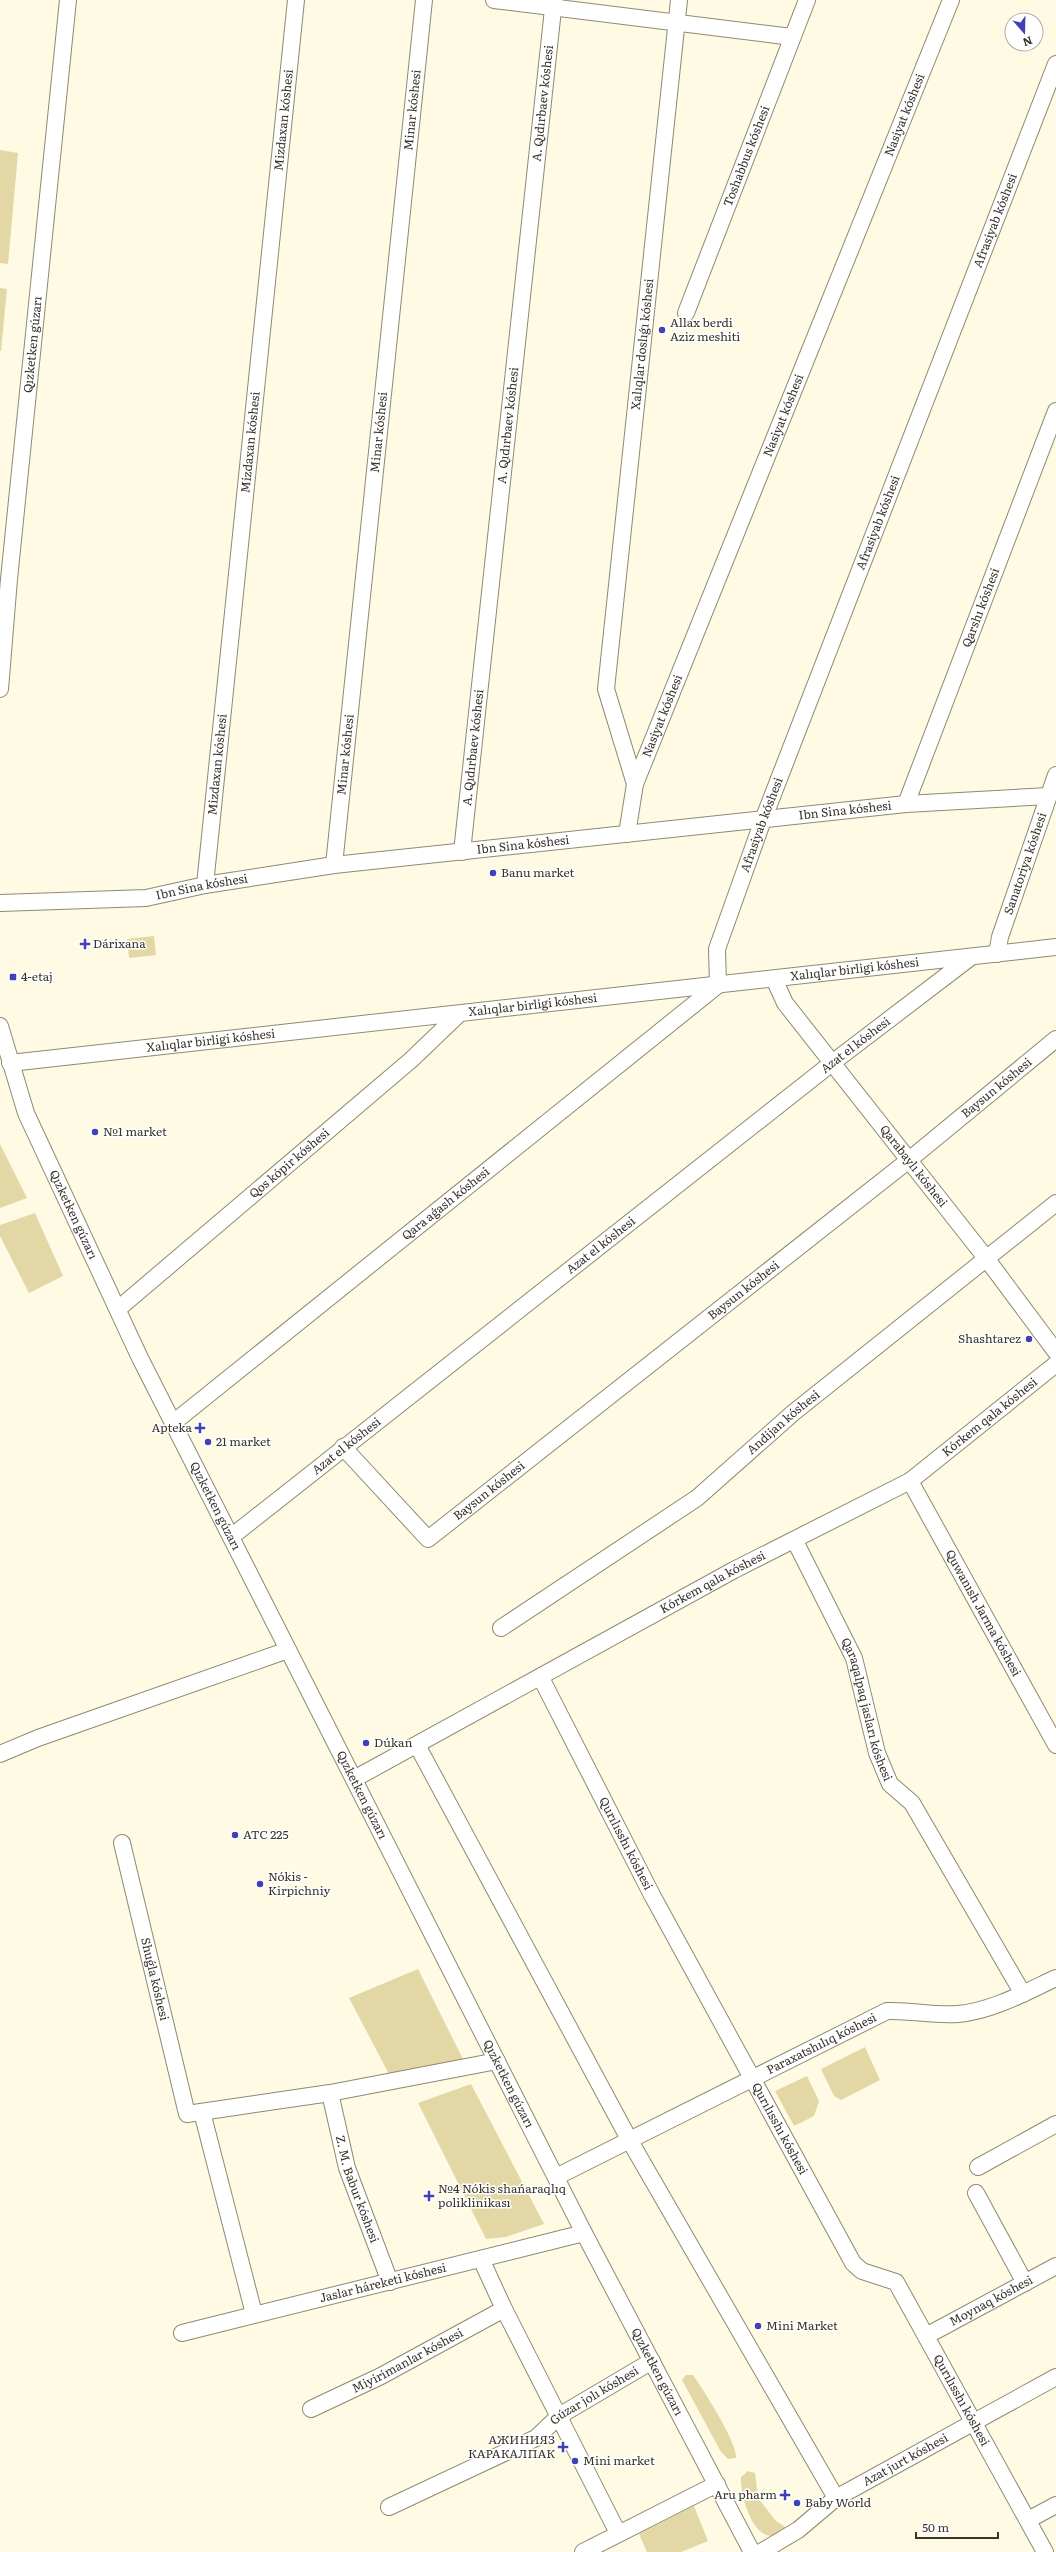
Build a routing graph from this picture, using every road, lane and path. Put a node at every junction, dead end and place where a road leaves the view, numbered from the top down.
1 (68, 0) edge
2 (296, 0) edge
3 (424, 0) edge
4 (494, 0) edge
5 (679, 0) edge
6 (807, 0) edge
7 (951, 0) edge
8 (553, 4) edge
9 (676, 23) junction
10 (792, 37) junction
11 (1056, 64) edge
12 (686, 313) dead end
13 (1056, 411) edge
14 (0, 689) edge
15 (1056, 775) edge
16 (635, 784) junction
17 (1048, 796) junction
18 (906, 804) junction
19 (763, 820) junction
20 (627, 834) junction
21 (462, 852) junction
22 (334, 865) junction
23 (205, 885) junction
24 (0, 903) edge
25 (1056, 947) edge
26 (997, 954) junction
27 (972, 957) junction
28 (774, 979) junction
29 (718, 985) junction
30 (459, 1014) junction
31 (0, 1026) edge
32 (1056, 1039) edge
33 (10, 1063) junction
34 (832, 1063) junction
35 (909, 1160) junction
36 (1056, 1203) edge
37 (986, 1258) junction
38 (118, 1309) junction
39 (1056, 1352) edge
40 (1056, 1364) edge
41 (173, 1423) junction
42 (343, 1447) junction
43 (910, 1481) junction
44 (231, 1537) junction
45 (795, 1541) junction
46 (501, 1628) dead end
47 (288, 1650) junction
48 (541, 1678) junction
49 (417, 1745) junction
50 (1056, 1745) edge
51 (0, 1754) edge
52 (354, 1779) junction
53 (122, 1843) dead end
54 (1056, 1978) edge
55 (1023, 1994) junction
56 (497, 2062) junction
57 (752, 2079) junction
58 (330, 2094) junction
59 (194, 2113) junction
60 (1056, 2124) edge
61 (630, 2141) junction
62 (978, 2167) dead end
63 (556, 2176) junction
64 (976, 2193) dead end
65 (584, 2233) junction
66 (481, 2259) junction
67 (1056, 2266) edge
68 (390, 2282) junction
69 (1025, 2283) junction
70 (504, 2309) junction
71 (254, 2314) junction
72 (182, 2333) dead end
73 (926, 2336) junction
74 (652, 2361) junction
75 (1056, 2377) edge
76 (311, 2409) dead end
77 (559, 2416) junction
78 (973, 2421) junction
79 (717, 2484) junction
80 (836, 2498) junction
81 (1056, 2505) edge
82 (389, 2508) dead end
83 (1028, 2520) junction
84 (618, 2533) junction
85 (583, 2552) edge
86 (752, 2552) edge
87 (761, 2552) edge
88 (1045, 2552) edge

1 - 14 street, Qızketken gúzarı
2 - 23 street, Mizdaxan kóshesi
3 - 22 street, Minar kóshesi
4 - 8 street
5 - 9 street, Xalıqlar doslıǵı kóshesi
6 - 10 street, Toshabbus kóshesi
7 - 16 street, Nasiyat kóshesi
8 - 9 street
8 - 21 street, A. Qıdırbaev kóshesi
9 - 10 street
9 - 16 street, Xalıqlar doslıǵı kóshesi
10 - 12 street, Toshabbus kóshesi
11 - 19 street, Afrasiyab kóshesi
13 - 18 street, Qarshı kóshesi
15 - 17 street, Sanatoriya kóshesi
16 - 20 street, Nasiyat kóshesi
17 - 18 street, Ibn Sina kóshesi
17 - 26 street, Sanatoriya kóshesi
18 - 19 street, Ibn Sina kóshesi
19 - 20 street, Ibn Sina kóshesi
19 - 29 street, Afrasiyab kóshesi
20 - 21 street, Ibn Sina kóshesi
21 - 22 street, Ibn Sina kóshesi
22 - 23 street, Ibn Sina kóshesi
23 - 24 street, Ibn Sina kóshesi
25 - 26 street, Xalıqlar birligi kóshesi
26 - 27 street, Xalıqlar birligi kóshesi
27 - 28 street, Xalıqlar birligi kóshesi
27 - 34 street, Azat el kóshesi
28 - 29 street, Xalıqlar birligi kóshesi
28 - 34 street, Qarabaylı kóshesi
29 - 30 street, Xalıqlar birligi kóshesi
29 - 41 street, Qara aǵash kóshesi
30 - 33 street, Xalıqlar birligi kóshesi
30 - 38 street, Qos kópir kóshesi
31 - 33 street, Qızketken gúzarı
32 - 35 street, Baysun kóshesi
33 - 38 street, Qızketken gúzarı
34 - 35 street, Qarabaylı kóshesi
34 - 42 street, Azat el kóshesi
35 - 37 street, Qarabaylı kóshesi
35 - 42 street, Baysun kóshesi
36 - 37 street, Andijan kóshesi
37 - 39 street, Qarabaylı kóshesi
37 - 46 street, Andijan kóshesi
38 - 41 street, Qızketken gúzarı
40 - 43 street, Kórkem qala kóshesi
41 - 44 street, Qızketken gúzarı
42 - 44 street, Azat el kóshesi
43 - 45 street, Kórkem qala kóshesi
43 - 50 street, Quwanısh Jarma kóshesi
44 - 47 street, Qızketken gúzarı
45 - 48 street, Kórkem qala kóshesi
45 - 55 street, Qaraqalpaq jasları kóshesi
47 - 51 street
47 - 52 street, Qızketken gúzarı
48 - 49 street, Kórkem qala kóshesi
48 - 57 street, Qurılısshı kóshesi
49 - 52 street, Kórkem qala kóshesi
49 - 61 street
52 - 56 street, Qızketken gúzarı
53 - 59 street, Shuǵla kóshesi
54 - 55 street, Paraxatshılıq kóshesi
55 - 57 street, Paraxatshılıq kóshesi
56 - 58 street
56 - 63 street, Qızketken gúzarı
57 - 61 street, Paraxatshılıq kóshesi
57 - 73 street, Qurılısshı kóshesi
58 - 59 street
58 - 68 street, Z. M. Babur kóshesi
59 - 71 street, Shuǵla kóshesi
60 - 62 street
61 - 63 street, Paraxatshılıq kóshesi
61 - 80 street
63 - 65 street, Qızketken gúzarı
64 - 69 street
65 - 66 street, Jaslar háreketi kóshesi
65 - 74 street, Qızketken gúzarı
66 - 68 street, Jaslar háreketi kóshesi
66 - 70 street
67 - 69 street, Moynaq kóshesi
68 - 71 street, Jaslar háreketi kóshesi
69 - 73 street, Moynaq kóshesi
70 - 76 street, Miyirimanlar kóshesi
70 - 77 street
71 - 72 street, Jaslar háreketi kóshesi
73 - 78 street, Qurılısshı kóshesi
74 - 77 street, Gúzar jolı kóshesi
74 - 79 street, Qızketken gúzarı
75 - 78 street, Azat jurt kóshesi
77 - 82 street, Gúzar jolı kóshesi
77 - 84 street
78 - 80 street, Azat jurt kóshesi
78 - 83 street, Qurılısshı kóshesi
79 - 84 street
79 - 86 street, Qızketken gúzarı
80 - 87 street, Azat jurt kóshesi
81 - 83 street
83 - 88 street, Qurılısshı kóshesi
84 - 85 street

